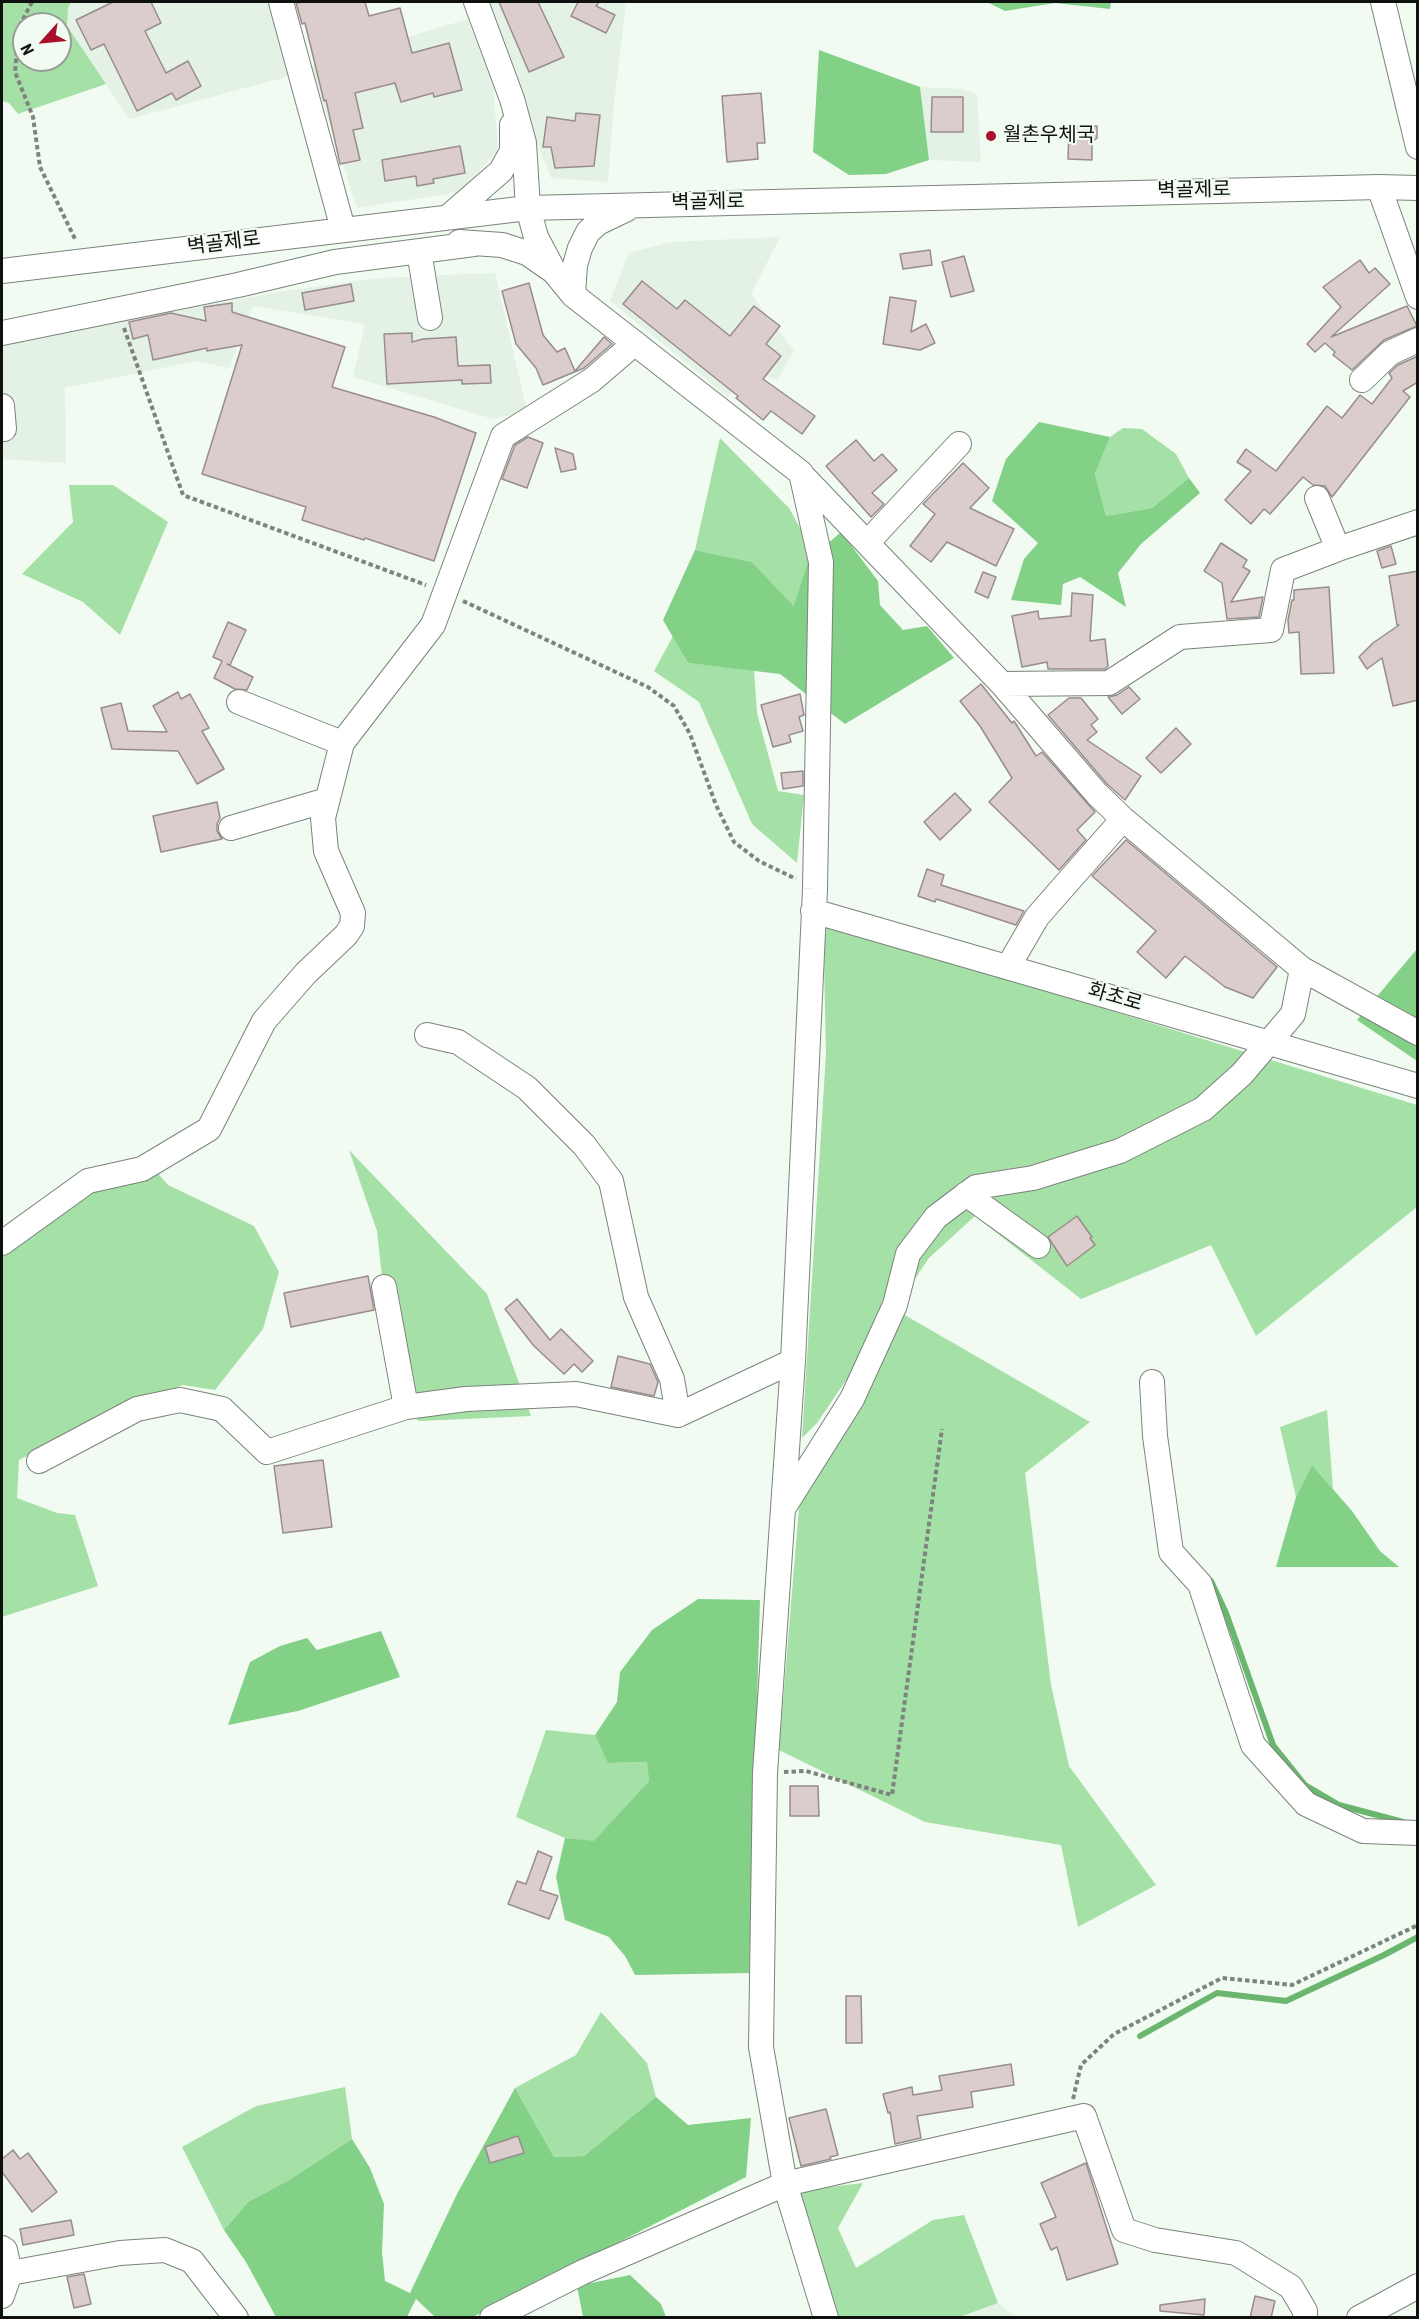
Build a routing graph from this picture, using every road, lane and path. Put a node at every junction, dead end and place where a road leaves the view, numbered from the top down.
1 (32, 2) edge
2 (281, 2) edge
3 (477, 2) edge
4 (1383, 2) edge
5 (512, 99) junction
6 (1418, 147) edge
7 (1379, 187) junction
8 (1418, 188) edge
9 (638, 205) junction
10 (528, 208) junction
11 (448, 217) junction
12 (375, 226) junction
13 (343, 229) junction
14 (474, 244) junction
15 (419, 251) junction
16 (85, 261) junction
17 (2, 272) edge
18 (555, 273) junction
19 (573, 295) junction
20 (1418, 297) edge
21 (430, 318) dead end
22 (2, 333) edge
23 (1418, 340) edge
24 (635, 343) junction
25 (1362, 380) dead end
26 (959, 444) dead end
27 (801, 473) junction
28 (1317, 498) dead end
29 (1418, 522) edge
30 (867, 543) junction
31 (1338, 549) junction
32 (1002, 684) junction
33 (239, 702) dead end
34 (342, 743) junction
35 (327, 800) junction
36 (1124, 819) junction
37 (231, 828) dead end
38 (813, 911) junction
39 (1008, 967) junction
40 (1302, 969) junction
41 (1418, 1033) edge
42 (427, 1035) dead end
43 (1269, 1042) junction
44 (1418, 1086) edge
45 (966, 1194) junction
46 (2, 1243) edge
47 (1038, 1246) dead end
48 (384, 1287) dead end
49 (793, 1361) junction
50 (1152, 1382) dead end
51 (406, 1407) junction
52 (678, 1415) junction
53 (942, 1429) dead end
54 (39, 1461) dead end
55 (782, 1511) junction
56 (765, 1773) junction
57 (1418, 1833) edge
58 (1418, 1925) edge
59 (1068, 2120) junction
60 (785, 2184) junction
61 (2, 2247) edge
62 (10, 2273) junction
63 (1418, 2286) edge
64 (2, 2296) edge
65 (236, 2318) edge
66 (492, 2318) edge
67 (826, 2318) edge
68 (1305, 2318) edge
69 (1359, 2318) edge

1 - 16 path
2 - 13 street
3 - 5 street
4 - 6 street
5 - 10 street
5 - 11 street
7 - 8 street, 벽골제로
7 - 9 street, 벽골제로
7 - 20 street
9 - 10 street, 벽골제로
9 - 19 street
10 - 11 street, 벽골제로
10 - 18 street
11 - 12 street, 벽골제로
12 - 13 street, 벽골제로
12 - 14 street
13 - 16 street, 벽골제로
14 - 15 street
14 - 18 street
15 - 21 street
15 - 22 street
16 - 17 street, 벽골제로
18 - 19 street
19 - 24 street
23 - 25 street
24 - 27 street
24 - 34 street
26 - 30 street
27 - 30 street
27 - 38 street
28 - 31 street
29 - 31 street
30 - 32 street
31 - 32 street
32 - 36 street
33 - 34 street
34 - 35 street
35 - 37 street
35 - 46 street
36 - 39 street
36 - 40 street
38 - 39 street, 화초로
38 - 49 street
39 - 43 street, 화초로
40 - 41 street
40 - 43 street
42 - 52 street
43 - 44 street, 화초로
43 - 45 street
45 - 47 street
45 - 55 street
48 - 51 street
49 - 52 street
49 - 55 street
50 - 57 street
51 - 52 street
51 - 54 street
53 - 56 path
55 - 56 street
56 - 60 street
58 - 59 path
59 - 60 street
59 - 68 street
60 - 66 street
60 - 67 street
61 - 62 street
62 - 64 street
62 - 65 street
63 - 69 street

